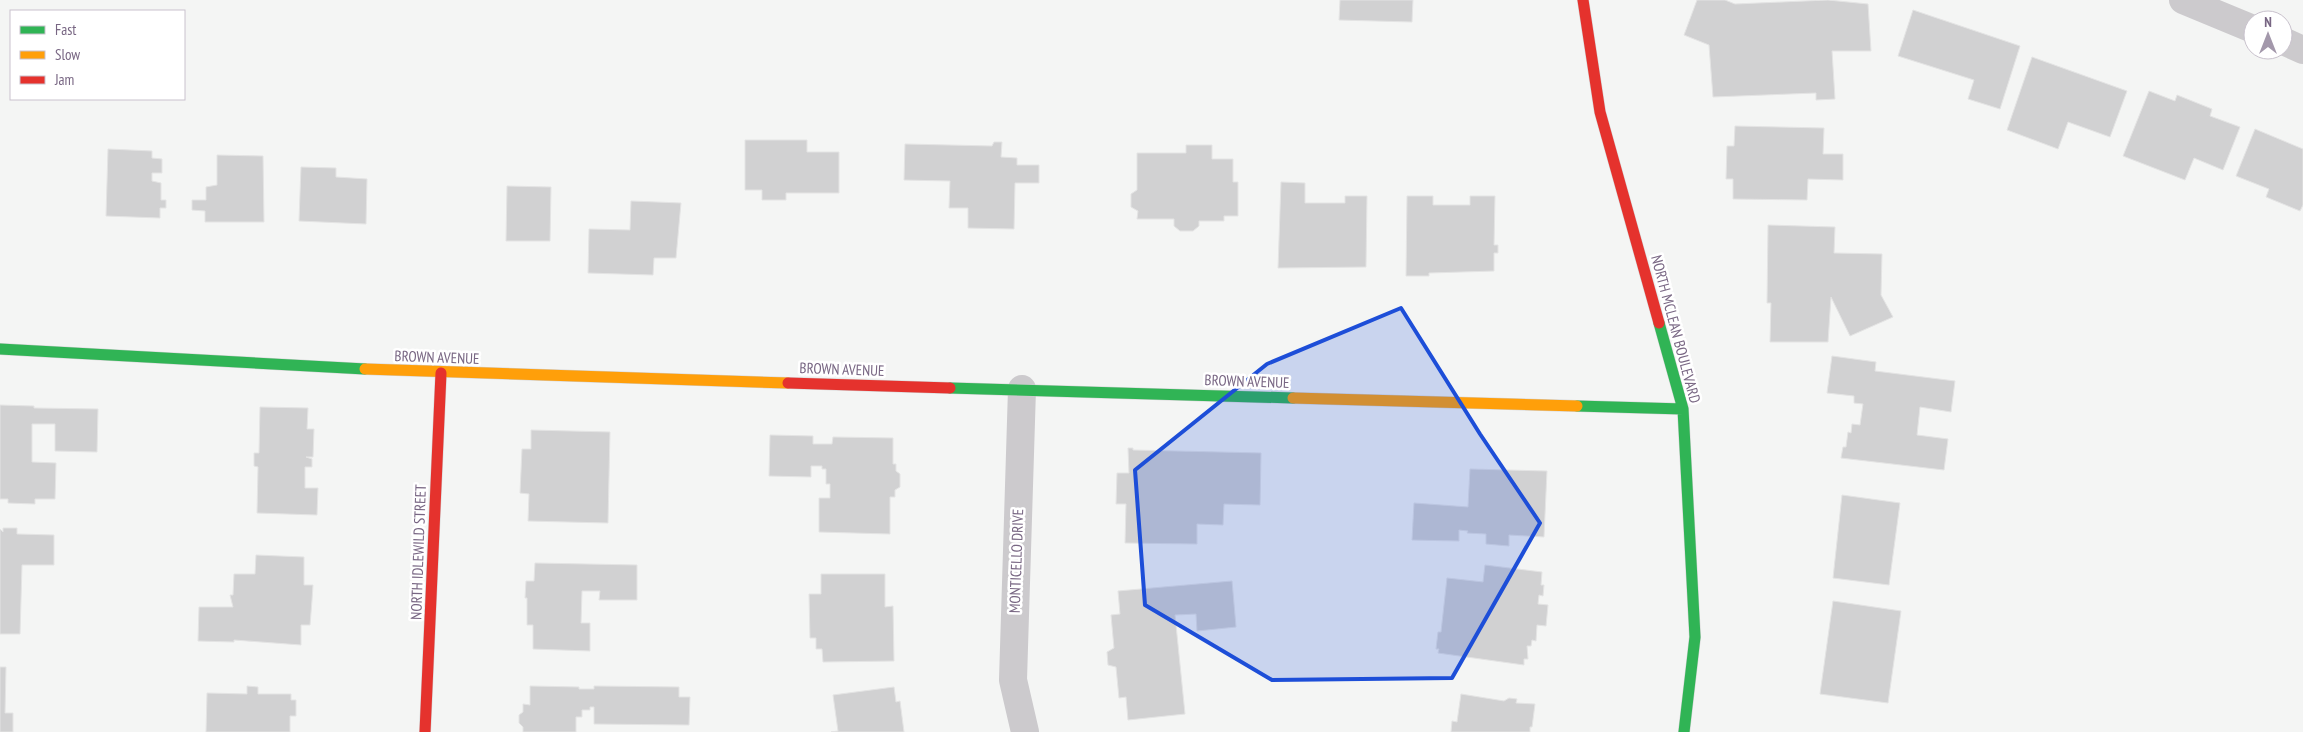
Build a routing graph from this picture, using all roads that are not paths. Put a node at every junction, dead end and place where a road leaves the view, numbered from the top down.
1 (1583, 0) edge
2 (2184, 0) edge
3 (2243, 25) edge
4 (0, 349) edge
5 (441, 373) junction
6 (1022, 388) junction
7 (1683, 409) junction
8 (425, 732) edge
9 (1025, 732) edge
10 (1684, 732) edge

1 - 7 street, NORTH MCLEAN BOULEVARD
2 - 3 street
4 - 5 street, BROWN AVENUE
5 - 6 street, BROWN AVENUE
5 - 8 street, NORTH IDLEWILD STREET
6 - 7 street, BROWN AVENUE
6 - 9 street, MONTICELLO DRIVE
7 - 10 street, NORTH MCLEAN BOULEVARD

